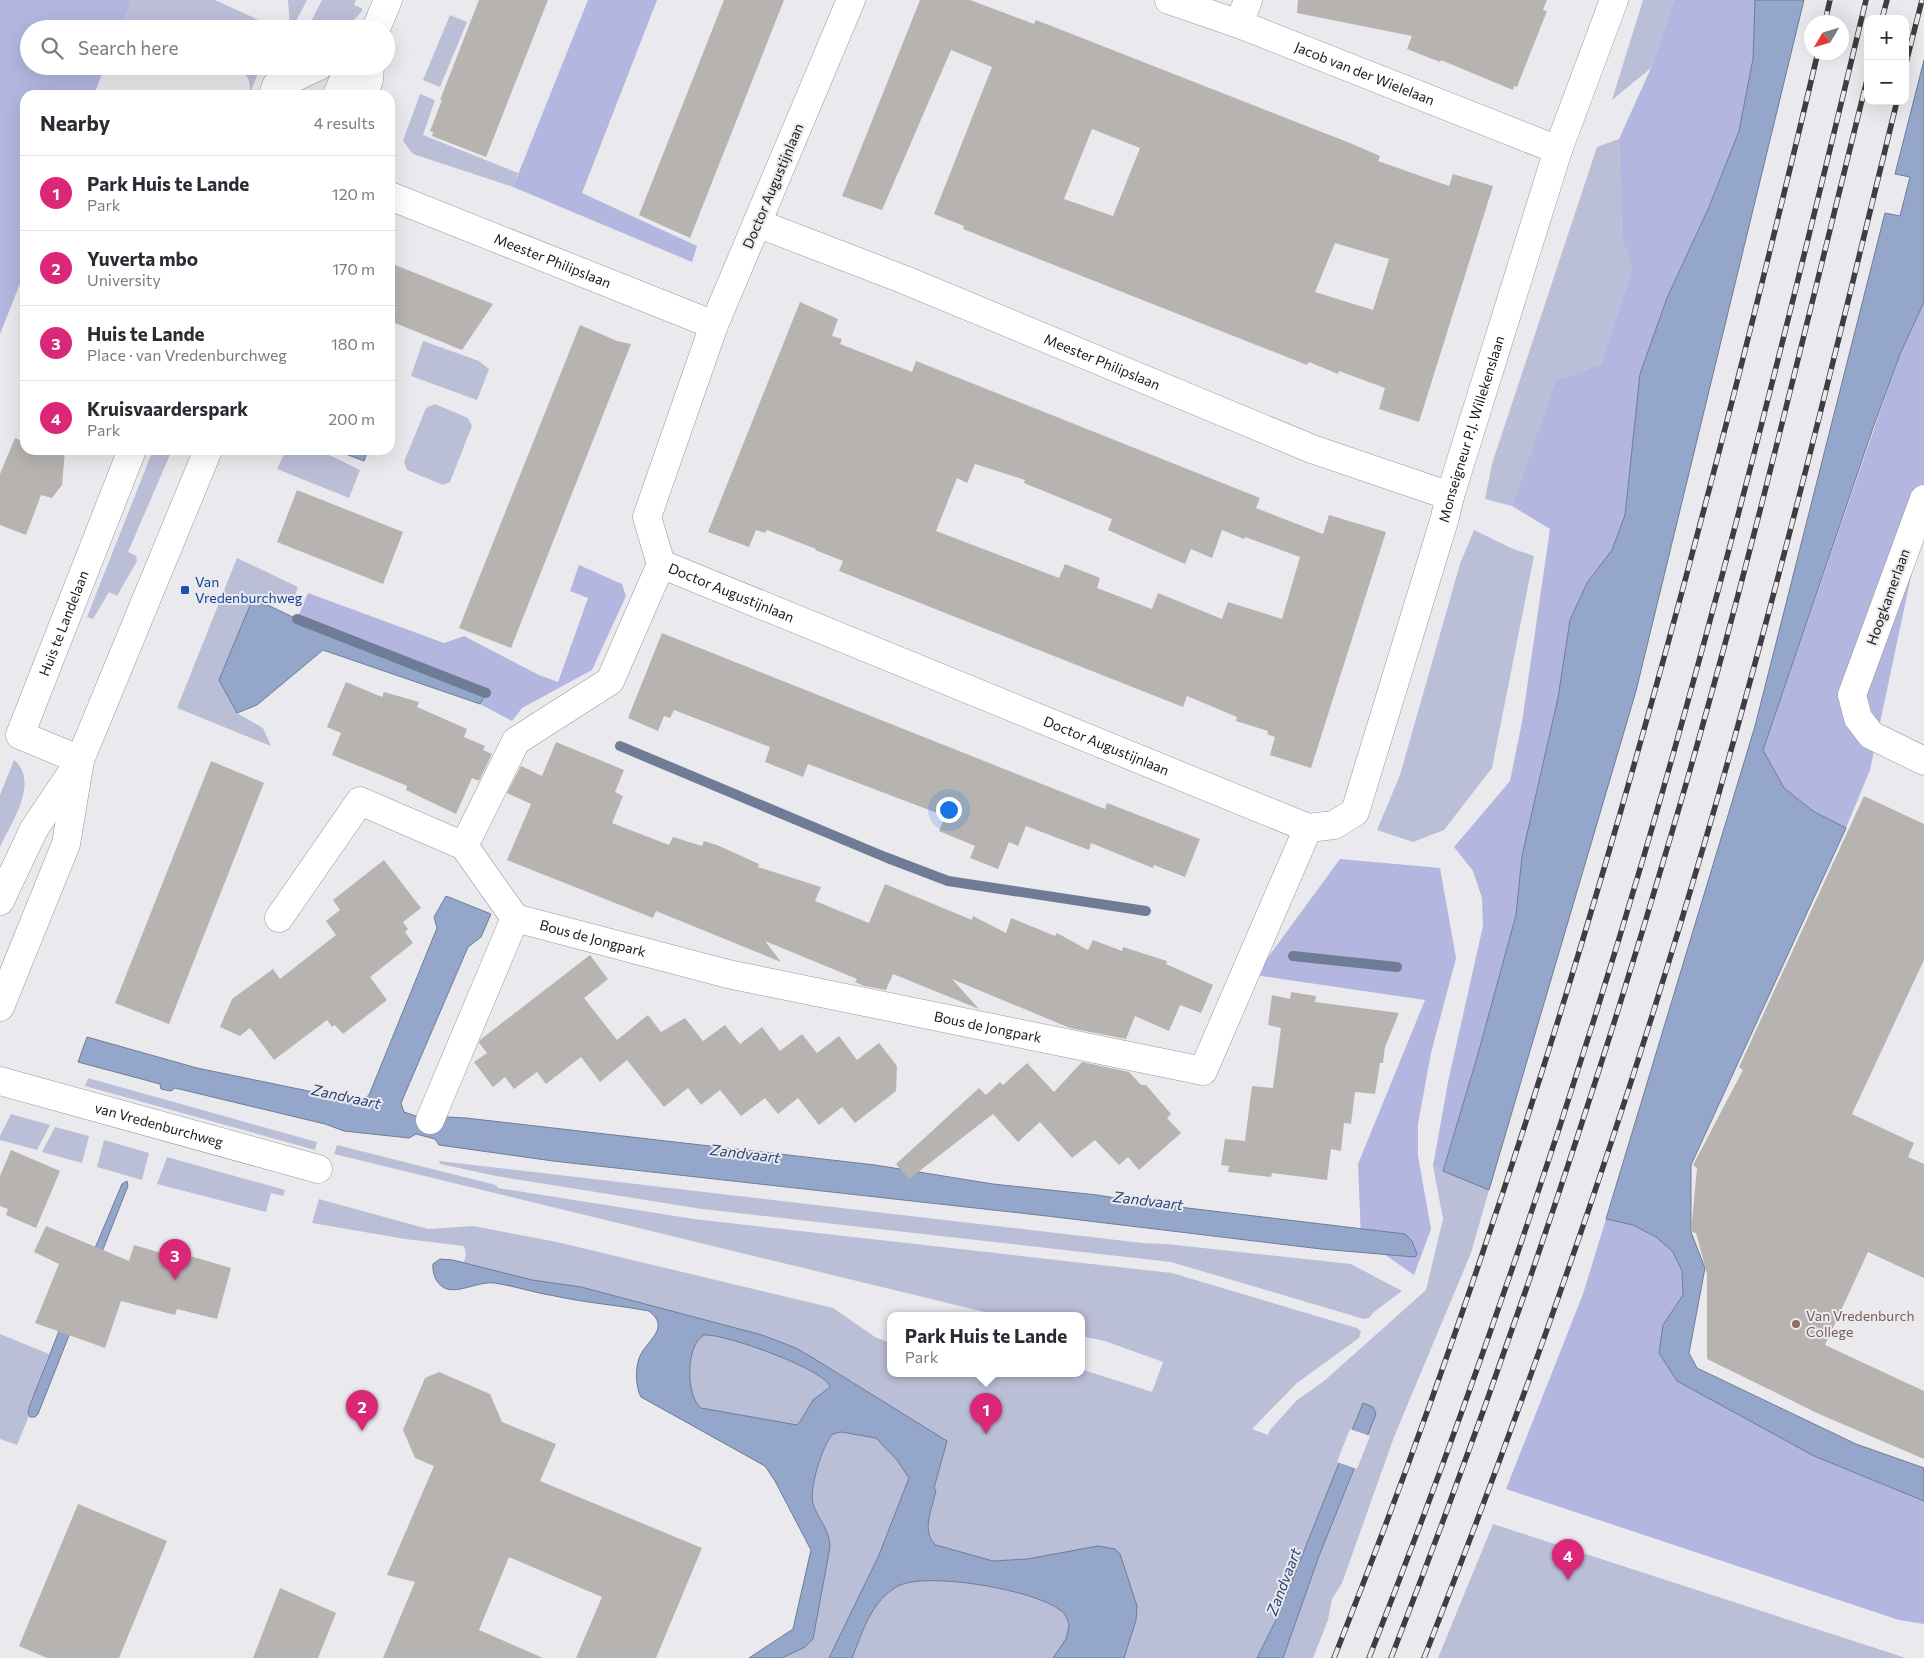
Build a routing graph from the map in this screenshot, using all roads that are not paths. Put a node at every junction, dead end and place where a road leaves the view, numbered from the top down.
1 (388, 0) edge
2 (851, 0) edge
3 (1169, 0) edge
4 (1614, 0) edge
5 (1243, 12) edge
6 (380, 20) edge
7 (300, 75) edge
8 (345, 75) edge
9 (369, 75) edge
10 (275, 90) edge
11 (339, 90) edge
12 (365, 90) edge
13 (1558, 150) junction
14 (395, 198) edge
15 (757, 223) junction
16 (714, 326) junction
17 (130, 455) edge
18 (206, 455) edge
19 (1450, 496) junction
20 (1924, 499) edge
21 (661, 564) junction
22 (80, 760) junction
23 (1924, 761) edge
24 (1308, 828) junction
25 (464, 846) junction
26 (0, 901) edge
27 (279, 918) dead end
28 (515, 918) junction
29 (0, 1007) edge
30 (0, 1081) edge
31 (430, 1120) dead end
32 (318, 1169) dead end

1 - 6 street
2 - 15 street, Doctor Augustijnlaan
3 - 5 street, Jacob van der Wielelaan
4 - 13 street, Monseigneur P.J. Willekenslaan
5 - 13 street, Jacob van der Wielelaan
7 - 10 street
8 - 11 street
9 - 12 street
13 - 19 street, Monseigneur P.J. Willekenslaan
14 - 16 street, Meester Philipslaan
15 - 16 street, Doctor Augustijnlaan
15 - 19 street, Meester Philipslaan
16 - 21 street, Doctor Augustijnlaan
17 - 22 street, Huis te Landelaan
18 - 22 street
19 - 24 street, Monseigneur P.J. Willekenslaan
20 - 23 street, Hoogkamerlaan
21 - 24 street, Doctor Augustijnlaan
21 - 25 street
22 - 26 street
22 - 29 street
24 - 28 street, Bous de Jongpark
25 - 27 street
25 - 28 street
28 - 31 street
30 - 32 street, van Vredenburchweg

